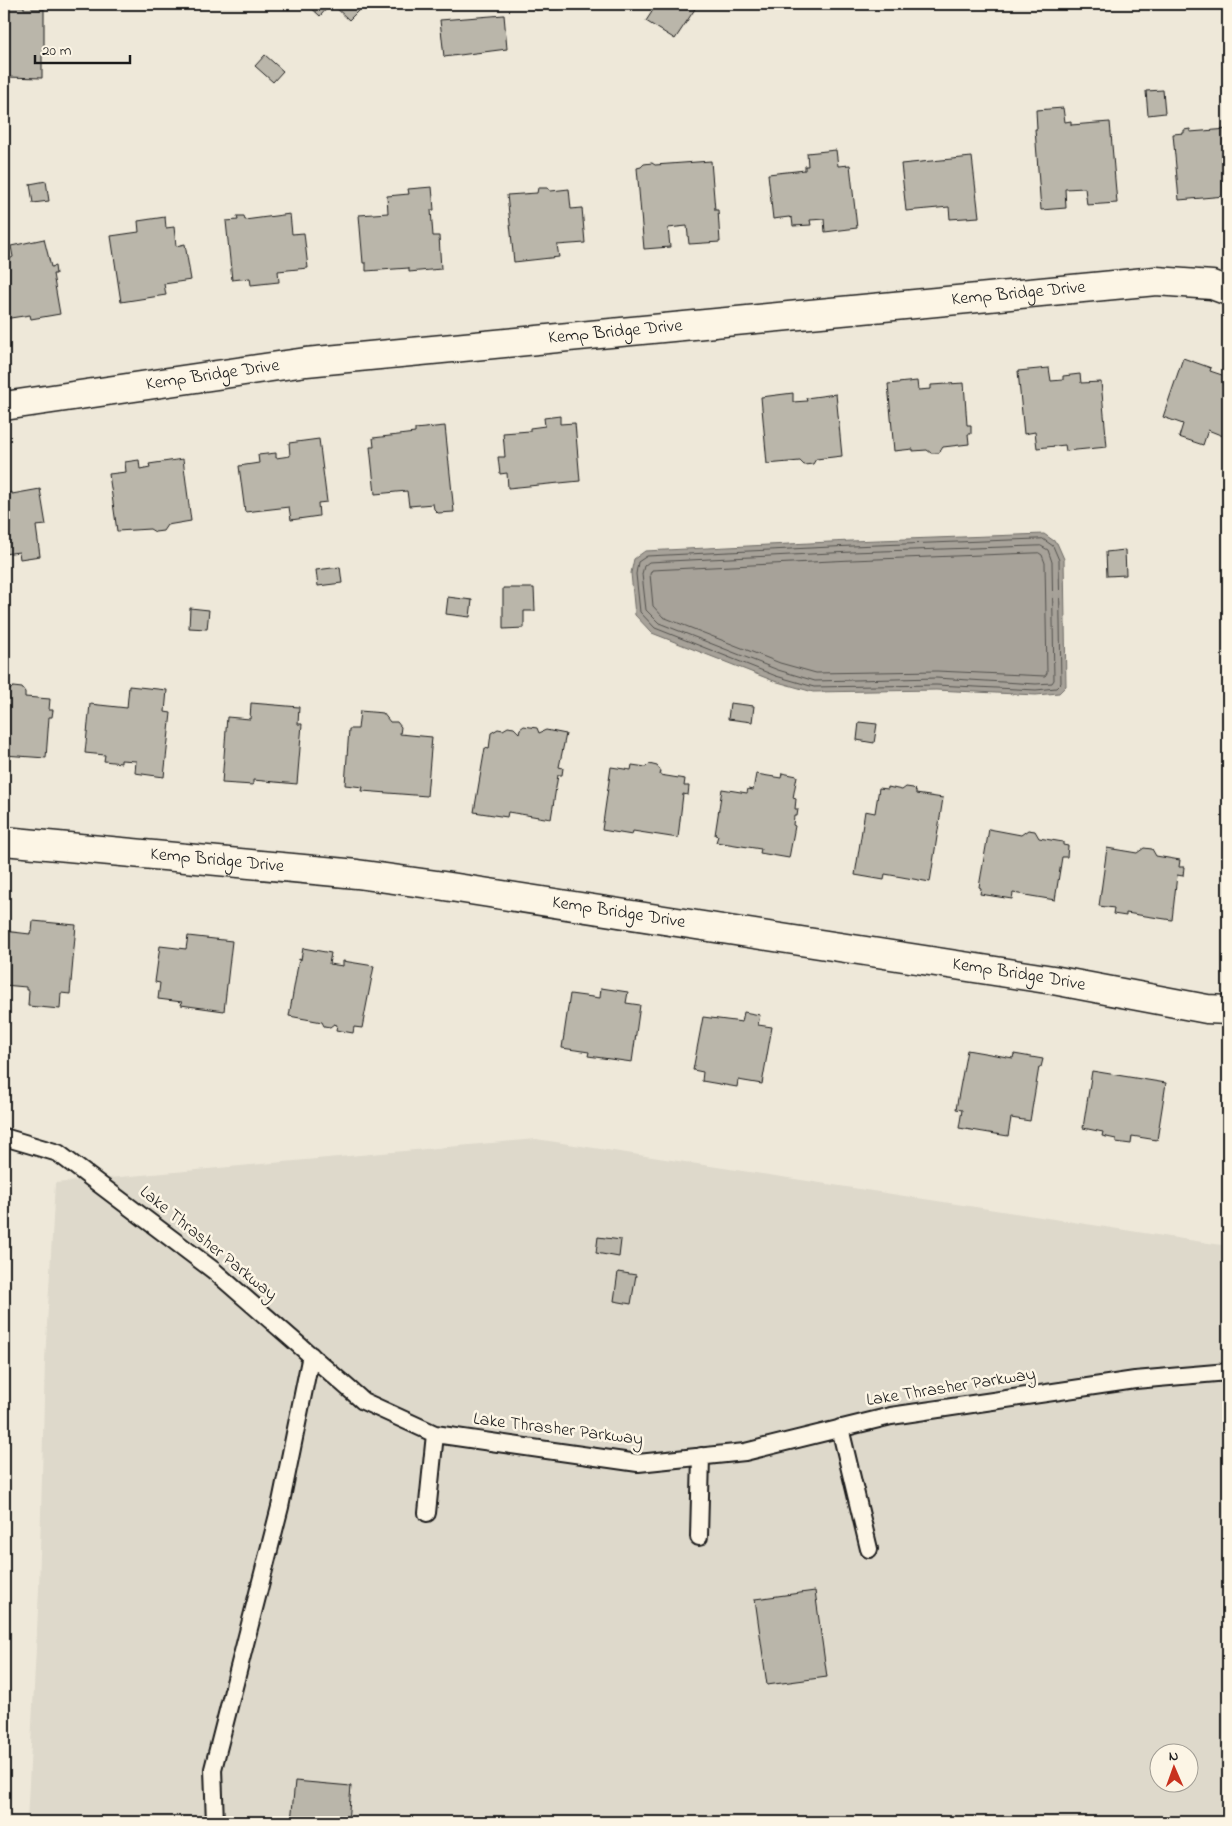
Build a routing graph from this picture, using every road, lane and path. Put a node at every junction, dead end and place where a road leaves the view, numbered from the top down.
1 (1228, 291) edge
2 (4, 406) edge
3 (4, 841) edge
4 (1228, 1010) edge
5 (4, 1137) edge
6 (311, 1355) junction
7 (1228, 1372) edge
8 (840, 1428) junction
9 (435, 1434) junction
10 (702, 1456) junction
11 (427, 1513) dead end
12 (699, 1536) dead end
13 (869, 1548) dead end
14 (215, 1822) edge

1 - 2 street, Kemp Bridge Drive
3 - 4 street, Kemp Bridge Drive
5 - 6 lane, Lake Thrasher Parkway
6 - 9 lane, Lake Thrasher Parkway
6 - 14 lane
7 - 8 lane, Lake Thrasher Parkway
8 - 10 lane, Lake Thrasher Parkway
8 - 13 lane
9 - 10 lane, Lake Thrasher Parkway
9 - 11 lane
10 - 12 lane

